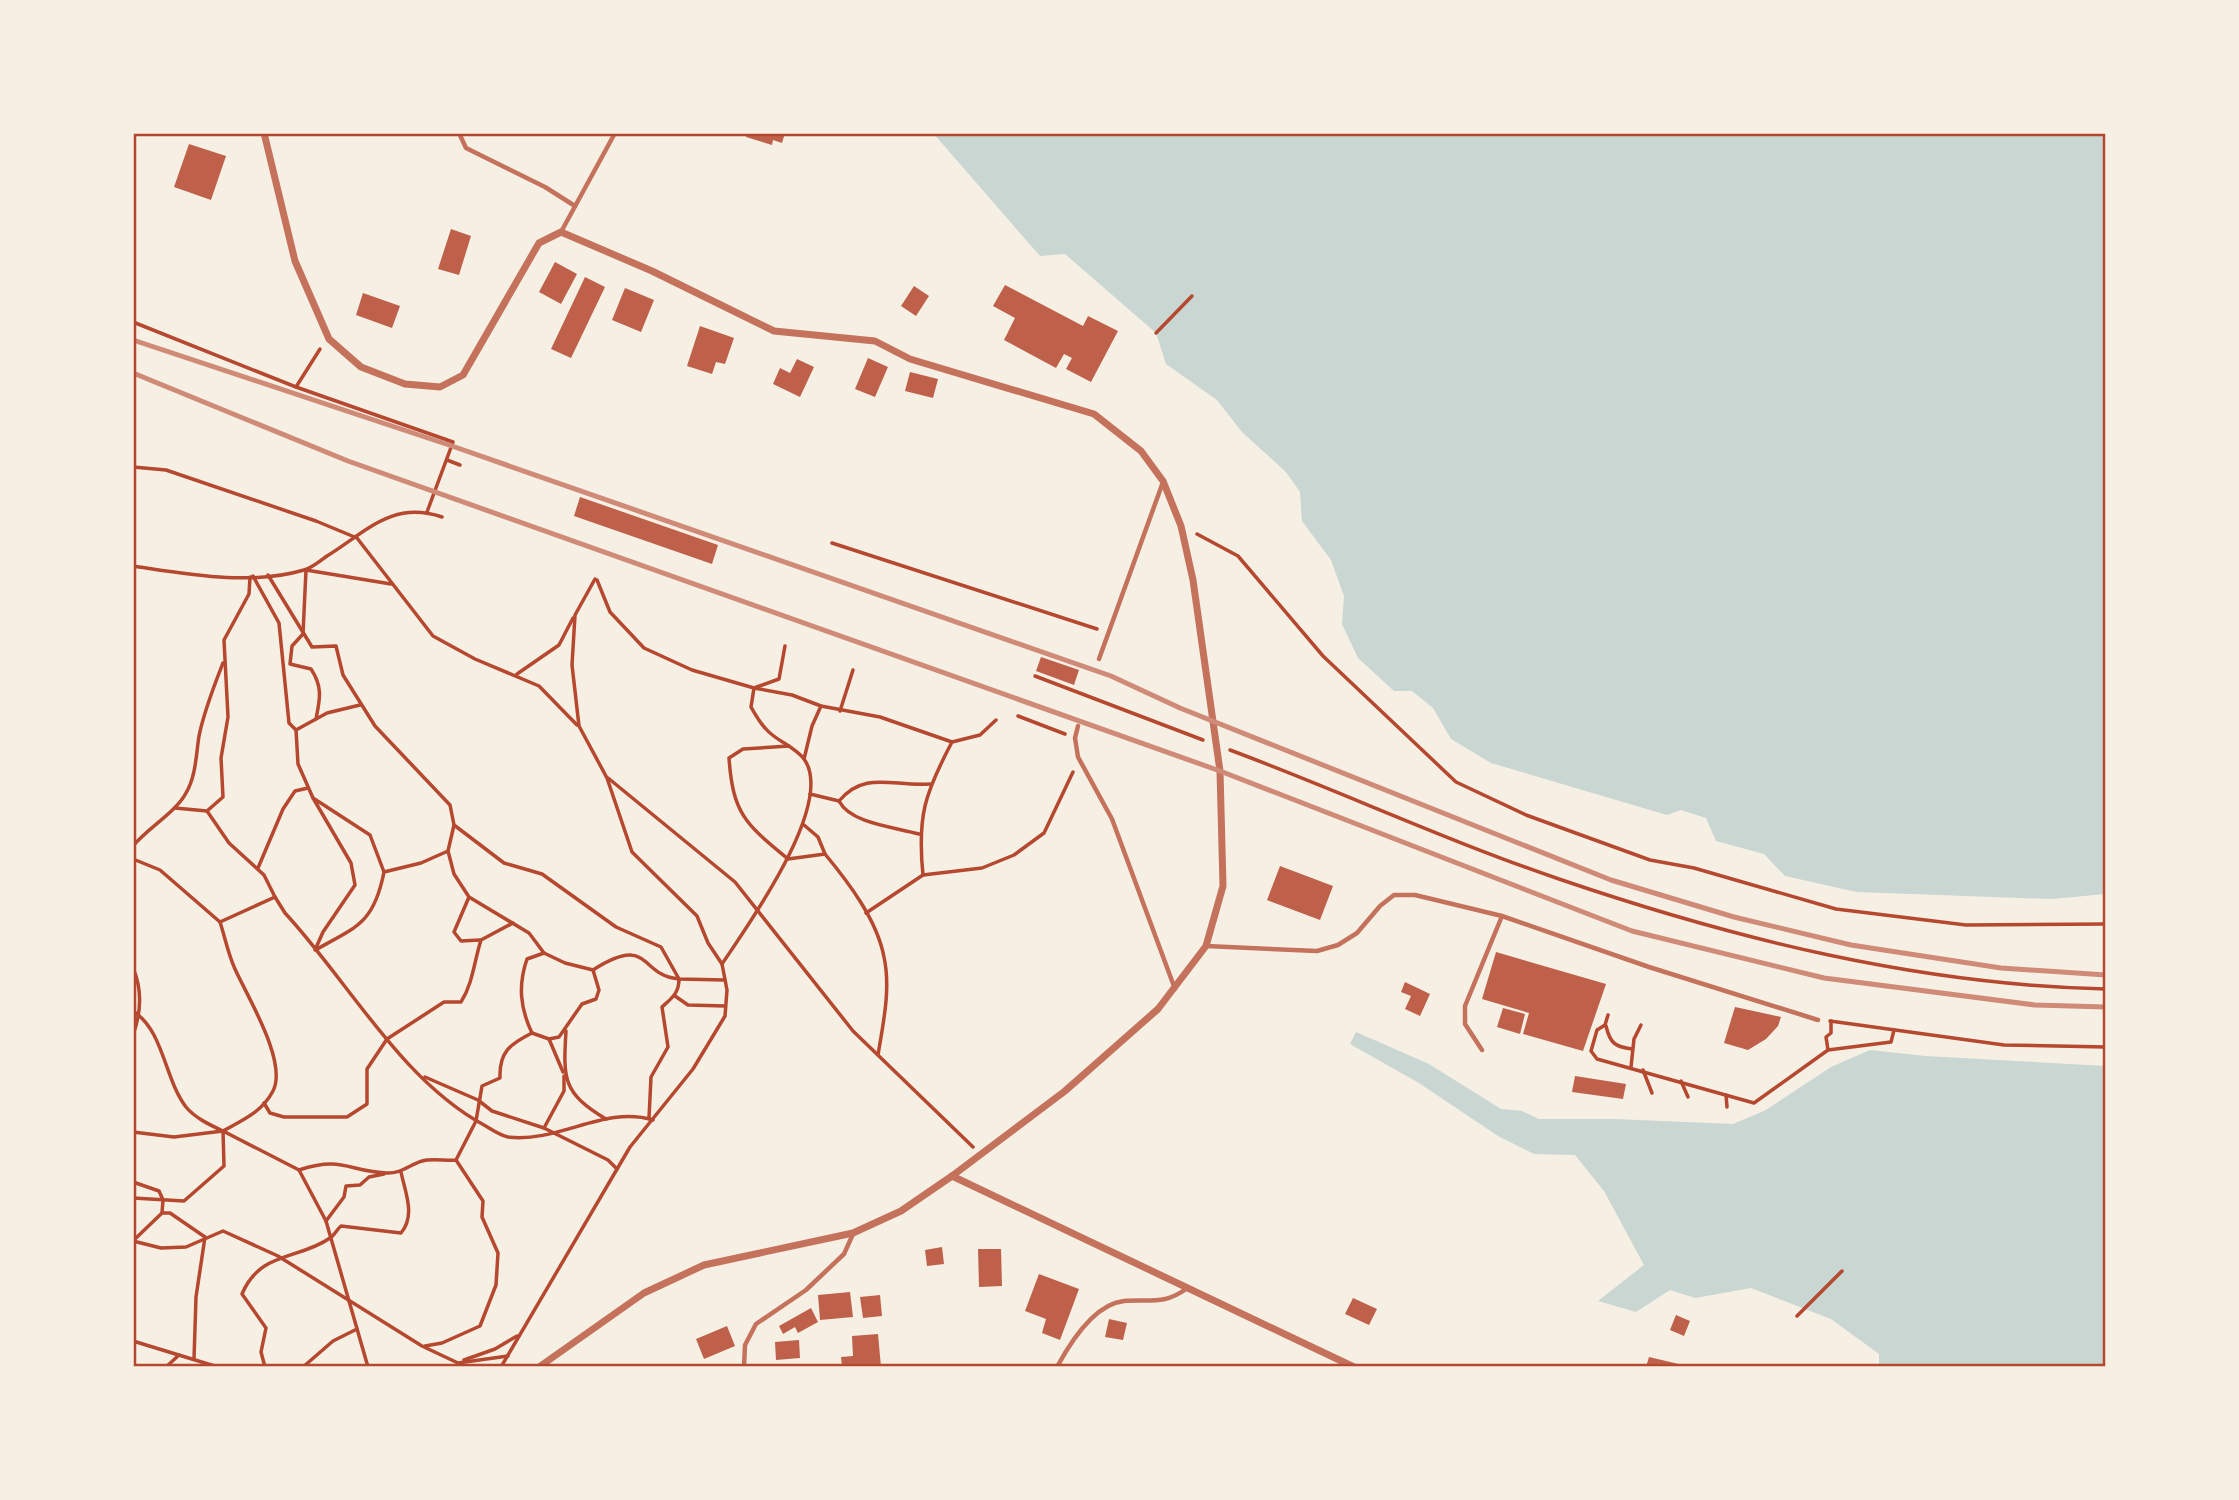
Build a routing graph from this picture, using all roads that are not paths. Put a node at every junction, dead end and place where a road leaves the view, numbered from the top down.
1 (264, 133) edge
2 (459, 133) edge
3 (615, 133) edge
4 (575, 206) junction
5 (561, 232) junction
6 (1163, 481) junction
7 (1099, 659) dead end
8 (1078, 726) dead end
9 (1503, 916) junction
10 (1206, 946) junction
11 (1175, 990) junction
12 (1818, 1020) road end
13 (1482, 1051) dead end
14 (952, 1176) junction
15 (853, 1233) junction
16 (1186, 1289) junction
17 (1338, 1363) edge
18 (539, 1367) edge
19 (744, 1367) edge
20 (1057, 1367) edge
21 (1354, 1367) edge

1 - 5 street
2 - 4 lane
3 - 4 lane
4 - 5 lane
5 - 6 street
6 - 7 lane
6 - 10 street
8 - 11 lane
9 - 10 lane
9 - 12 lane
9 - 13 lane
10 - 11 street
11 - 14 street
14 - 15 street
14 - 16 street
15 - 18 street
15 - 19 lane
16 - 17 street
16 - 20 lane
17 - 21 street

